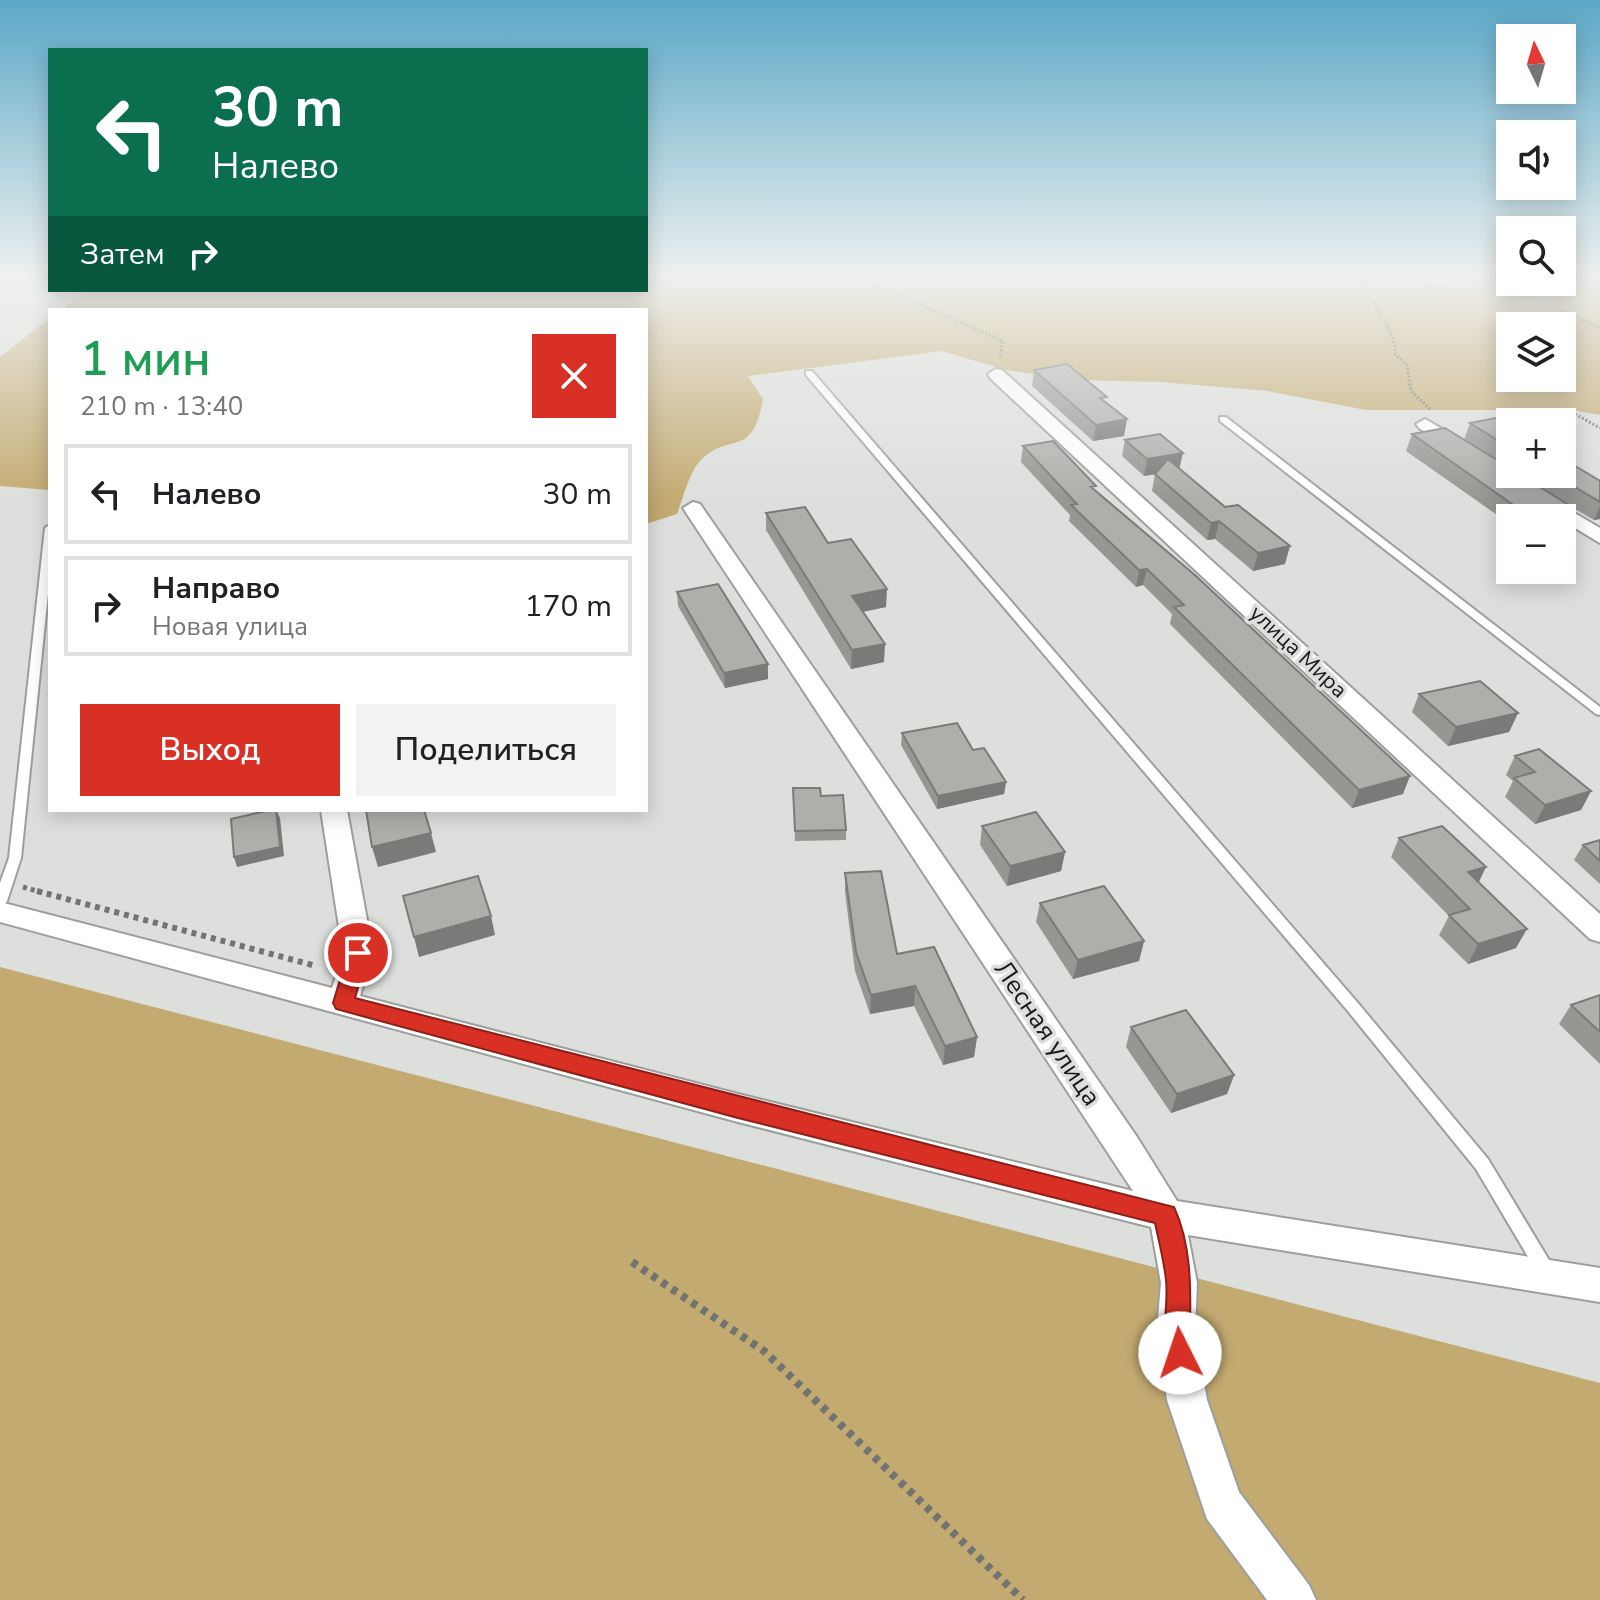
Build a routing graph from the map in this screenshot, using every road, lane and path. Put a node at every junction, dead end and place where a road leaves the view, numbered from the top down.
1 (1001, 352) edge
2 (1395, 352) edge
3 (809, 373) dead end
4 (996, 374) joint
5 (1576, 415) edge
6 (1223, 419) dead end
7 (1425, 424) joint
8 (1600, 428) edge
9 (1475, 457) edge
10 (1525, 489) edge
11 (693, 508) dead end
12 (1600, 537) edge
13 (48, 547) edge
14 (1600, 712) edge
15 (334, 812) edge
16 (3, 897) edge
17 (0, 901) edge
18 (1600, 931) edge
19 (316, 966) dead end
20 (343, 1003) junction
21 (1166, 1215) junction
22 (632, 1262) dead end
23 (1548, 1274) junction
24 (1600, 1285) edge
25 (1023, 1600) edge
26 (1294, 1600) edge

1 - 4 path
2 - 7 path
3 - 23 lane
4 - 18 street, улица Мира
5 - 8 path
6 - 14 lane
7 - 9 street
10 - 12 street
11 - 21 street, Лесная улица
13 - 16 lane
15 - 20 street
16 - 17 lane
16 - 19 path
16 - 20 street
20 - 21 street
21 - 23 street
21 - 26 street, Лесная улица
22 - 25 path
23 - 24 street

